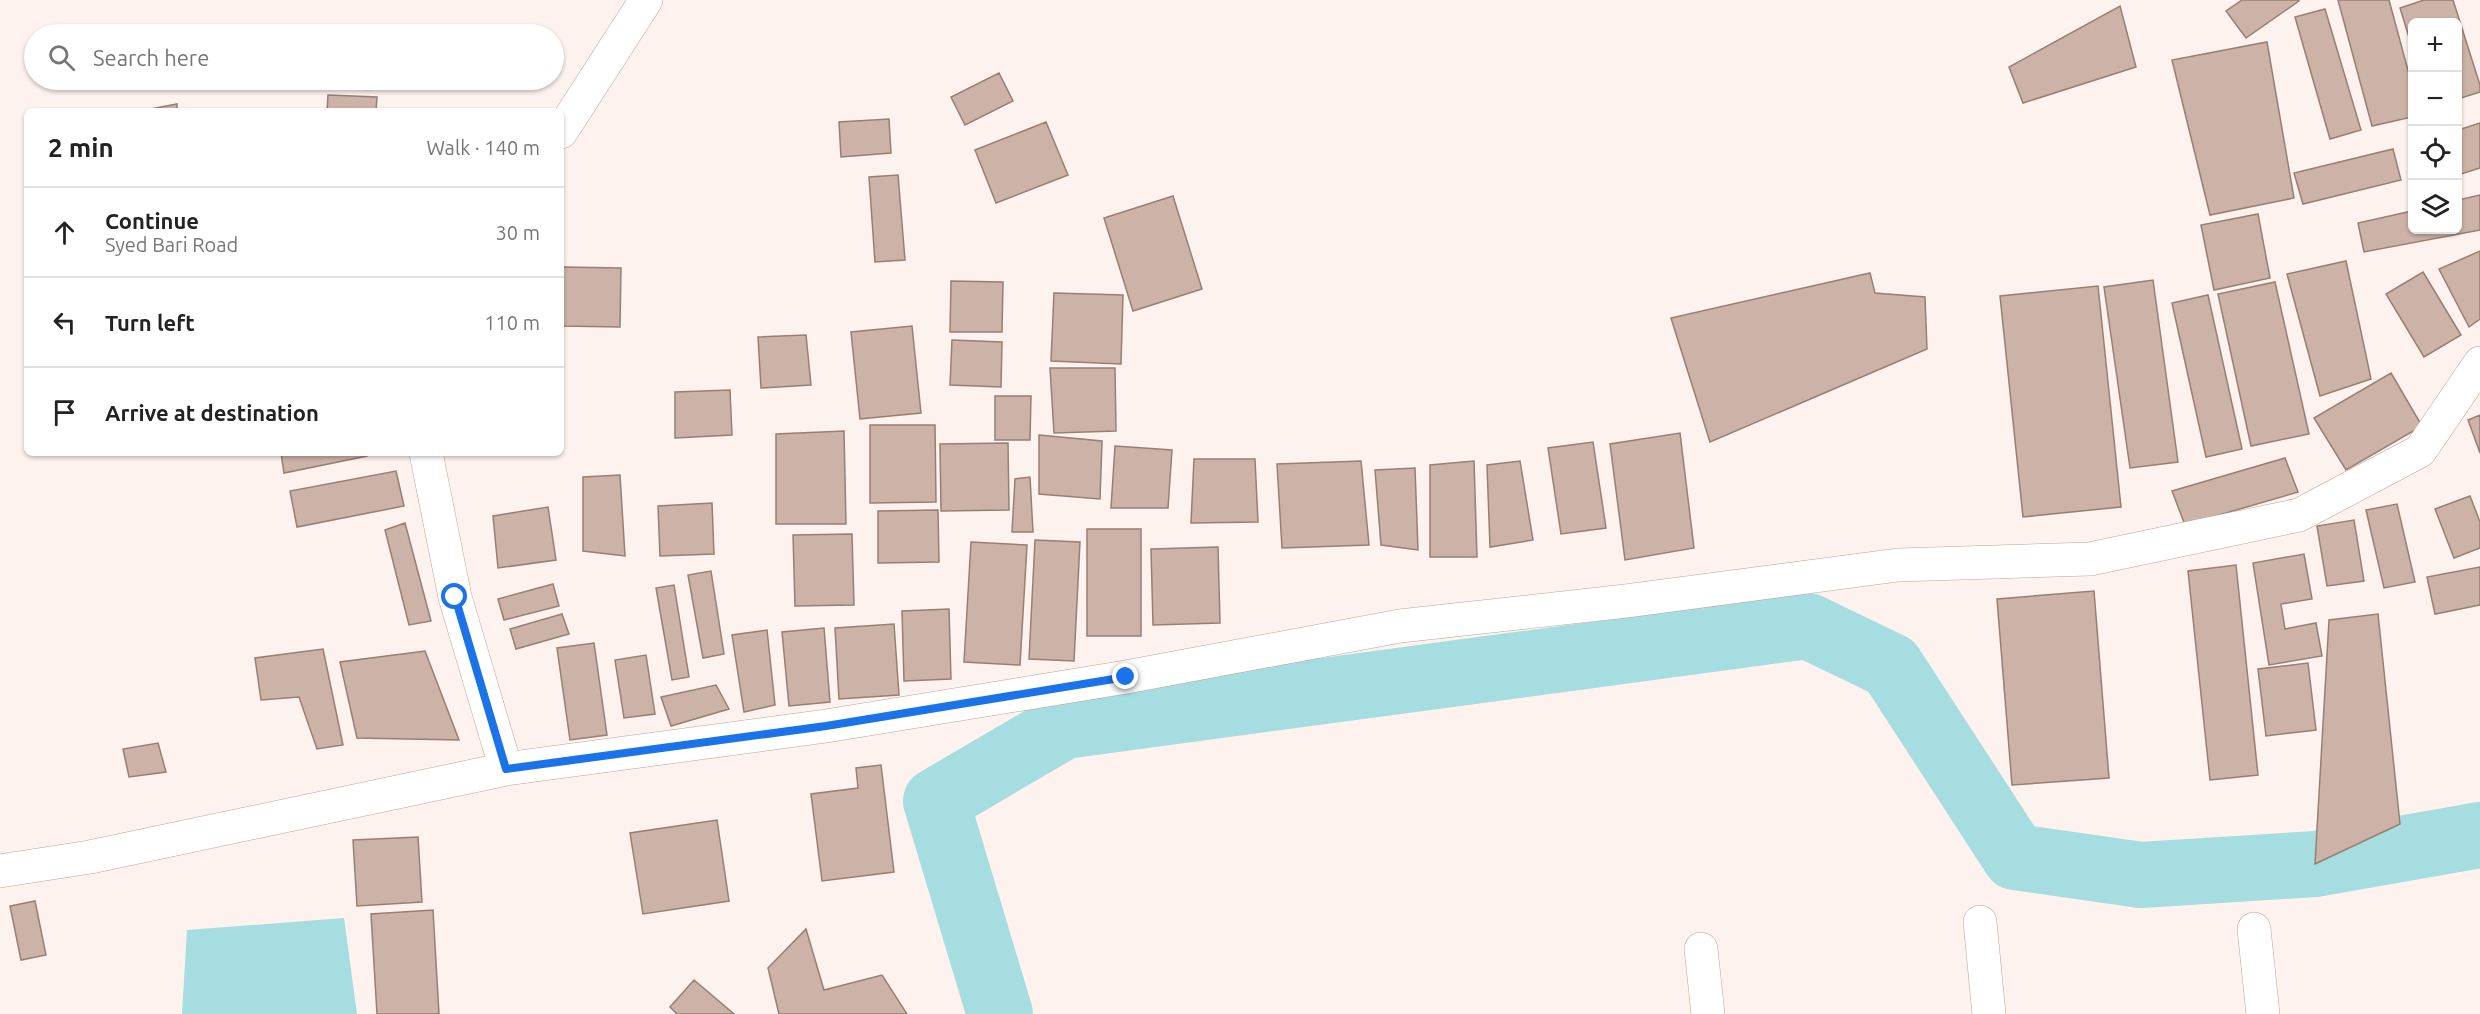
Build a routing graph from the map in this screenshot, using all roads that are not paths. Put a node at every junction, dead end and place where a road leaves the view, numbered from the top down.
1 (646, 0) edge
2 (564, 127) edge
3 (2480, 363) edge
4 (427, 456) edge
5 (506, 769) junction
6 (0, 871) edge
7 (1980, 922) dead end
8 (2254, 929) dead end
9 (1701, 949) dead end
10 (1708, 1014) edge
11 (1989, 1014) edge
12 (2263, 1014) edge

1 - 2 street
3 - 5 street
4 - 5 street
5 - 6 street
7 - 11 street
8 - 12 street
9 - 10 street

